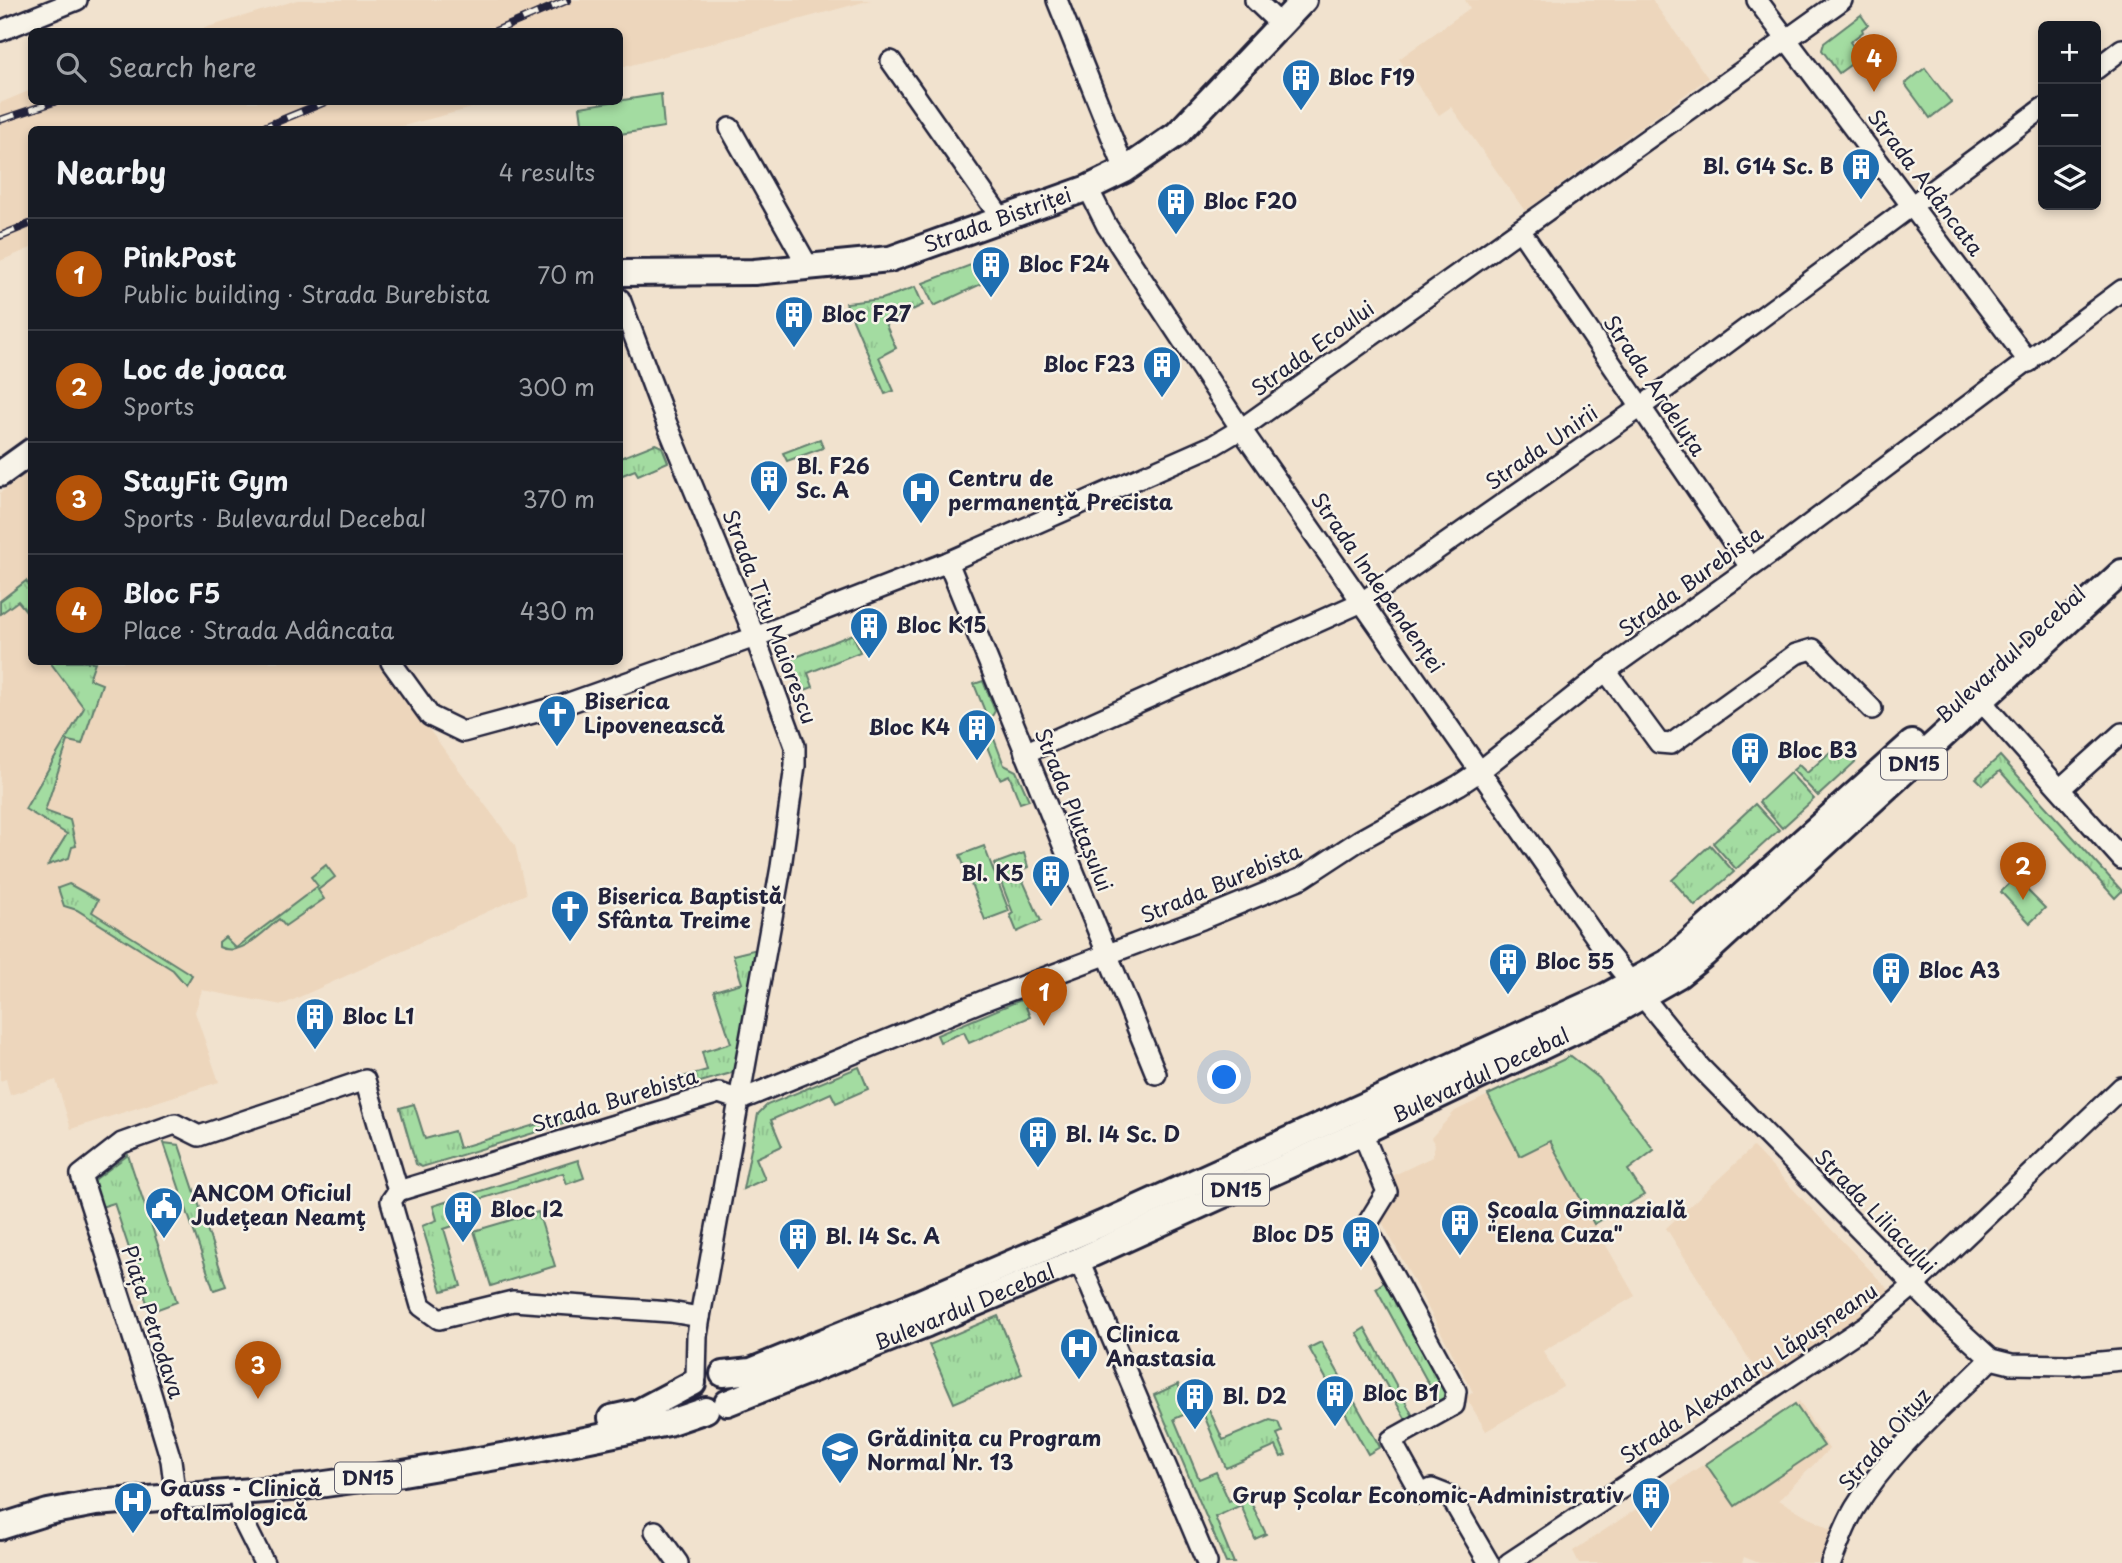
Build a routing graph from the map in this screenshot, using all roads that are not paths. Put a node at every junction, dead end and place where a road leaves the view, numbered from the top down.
1 (77, 0) edge
2 (1057, 0) edge
3 (1255, 0) edge
4 (1304, 0) edge
5 (1758, 0) edge
6 (1842, 0) edge
7 (1281, 25) junction
8 (0, 31) edge
9 (1789, 40) junction
10 (2122, 49) edge
11 (891, 61) dead end
12 (2101, 65) edge
13 (2038, 112) edge
14 (730, 128) dead end
15 (1125, 170) junction
16 (1088, 188) junction
17 (1913, 206) junction
18 (1001, 218) junction
19 (1520, 230) junction
20 (809, 268) junction
21 (623, 273) edge
22 (2122, 290) edge
23 (623, 307) edge
24 (2029, 362) junction
25 (1641, 407) junction
26 (1241, 429) junction
27 (28, 442) edge
28 (28, 455) edge
29 (0, 461) edge
30 (0, 474) edge
31 (948, 562) junction
32 (1750, 567) junction
33 (2121, 571) edge
34 (1362, 602) junction
35 (755, 637) junction
36 (393, 665) edge
37 (1606, 671) junction
38 (1982, 701) junction
39 (1872, 709) dead end
40 (2122, 733) edge
41 (1025, 753) junction
42 (1480, 771) junction
43 (2060, 789) junction
44 (2122, 859) edge
45 (1108, 954) junction
46 (1637, 988) junction
47 (1156, 1074) dead end
48 (2122, 1087) edge
49 (740, 1100) junction
50 (1362, 1132) junction
51 (398, 1191) junction
52 (1079, 1260) junction
53 (1914, 1285) junction
54 (699, 1327) junction
55 (1991, 1359) junction
56 (2122, 1360) edge
57 (707, 1377) junction
58 (716, 1406) junction
59 (174, 1483) junction
60 (237, 1493) junction
61 (0, 1516) edge
62 (0, 1527) edge
63 (656, 1531) dead end
64 (264, 1563) edge
65 (678, 1563) edge
66 (1208, 1563) edge
67 (1489, 1563) edge
68 (1509, 1563) edge
69 (1831, 1563) edge

1 - 8 street
2 - 15 street
3 - 7 street
4 - 7 main road, Strada Bistriței
5 - 9 street, Strada Adâncata
6 - 9 street, Strada Ecoului
7 - 15 main road, Strada Bistriței
9 - 17 street, Strada Adâncata
9 - 19 street, Strada Ecoului
10 - 12 street
11 - 18 street
13 - 17 street, Strada Unirii
14 - 20 street
15 - 16 main road, Strada Bistriței
16 - 18 main road, Strada Bistriței
16 - 26 street, Strada Independenței
17 - 24 street, Strada Adâncata
17 - 25 street, Strada Unirii
18 - 20 main road, Strada Bistriței
19 - 25 street, Strada Ardeluța
19 - 26 street, Strada Ecoului
20 - 21 main road, Strada Bistriței
22 - 24 street, Strada Burebista
23 - 35 street, Strada Titu Maiorescu
24 - 32 street, Strada Burebista
25 - 32 street, Strada Ardeluța
25 - 34 street, Strada Unirii
26 - 31 street, Strada Ecoului
26 - 34 street, Strada Independenței
27 - 29 main road
28 - 30 main road
31 - 35 street, Strada Ecoului
31 - 41 street, Strada Plutașului
32 - 37 street, Strada Burebista
33 - 38 main road, Bulevardul Decebal / DN15
33 - 46 main road, Bulevardul Decebal / DN15
34 - 41 street, Strada Unirii
34 - 42 street, Strada Independenței
35 - 36 street, Strada Ecoului
35 - 49 street, Strada Titu Maiorescu
37 - 39 street
37 - 42 street, Strada Burebista
38 - 43 street
38 - 46 main road, Bulevardul Decebal / DN15
40 - 43 street
41 - 45 street, Strada Plutașului
42 - 45 street, Strada Burebista
42 - 46 street, Strada Independenței
43 - 44 street
45 - 47 street, Strada Plutașului
45 - 49 street, Strada Burebista
46 - 50 main road, Bulevardul Decebal / DN15
46 - 53 street, Strada Liliacului
46 - 57 main road, Bulevardul Decebal / DN15
48 - 53 street, Strada Alexandru Lăpușneanu
49 - 51 street, Strada Burebista
49 - 54 street, Strada Titu Maiorescu
50 - 52 main road, Bulevardul Decebal / DN15
50 - 67 street
51 - 54 street
51 - 59 street, Piața Petrodava
52 - 58 main road, Bulevardul Decebal / DN15
52 - 66 street
53 - 55 street, Strada Liliacului
53 - 68 street, Strada Alexandru Lăpușneanu
54 - 57 street, Strada Titu Maiorescu
55 - 56 street
55 - 69 street, Strada Oituz
57 - 58 main road
57 - 58 main road
57 - 59 main road, Bulevardul Decebal / DN15
58 - 60 main road, Bulevardul Decebal / DN15
59 - 61 main road, Bulevardul Decebal / DN15
60 - 62 main road, Bulevardul Decebal / DN15
60 - 64 street
63 - 65 street

